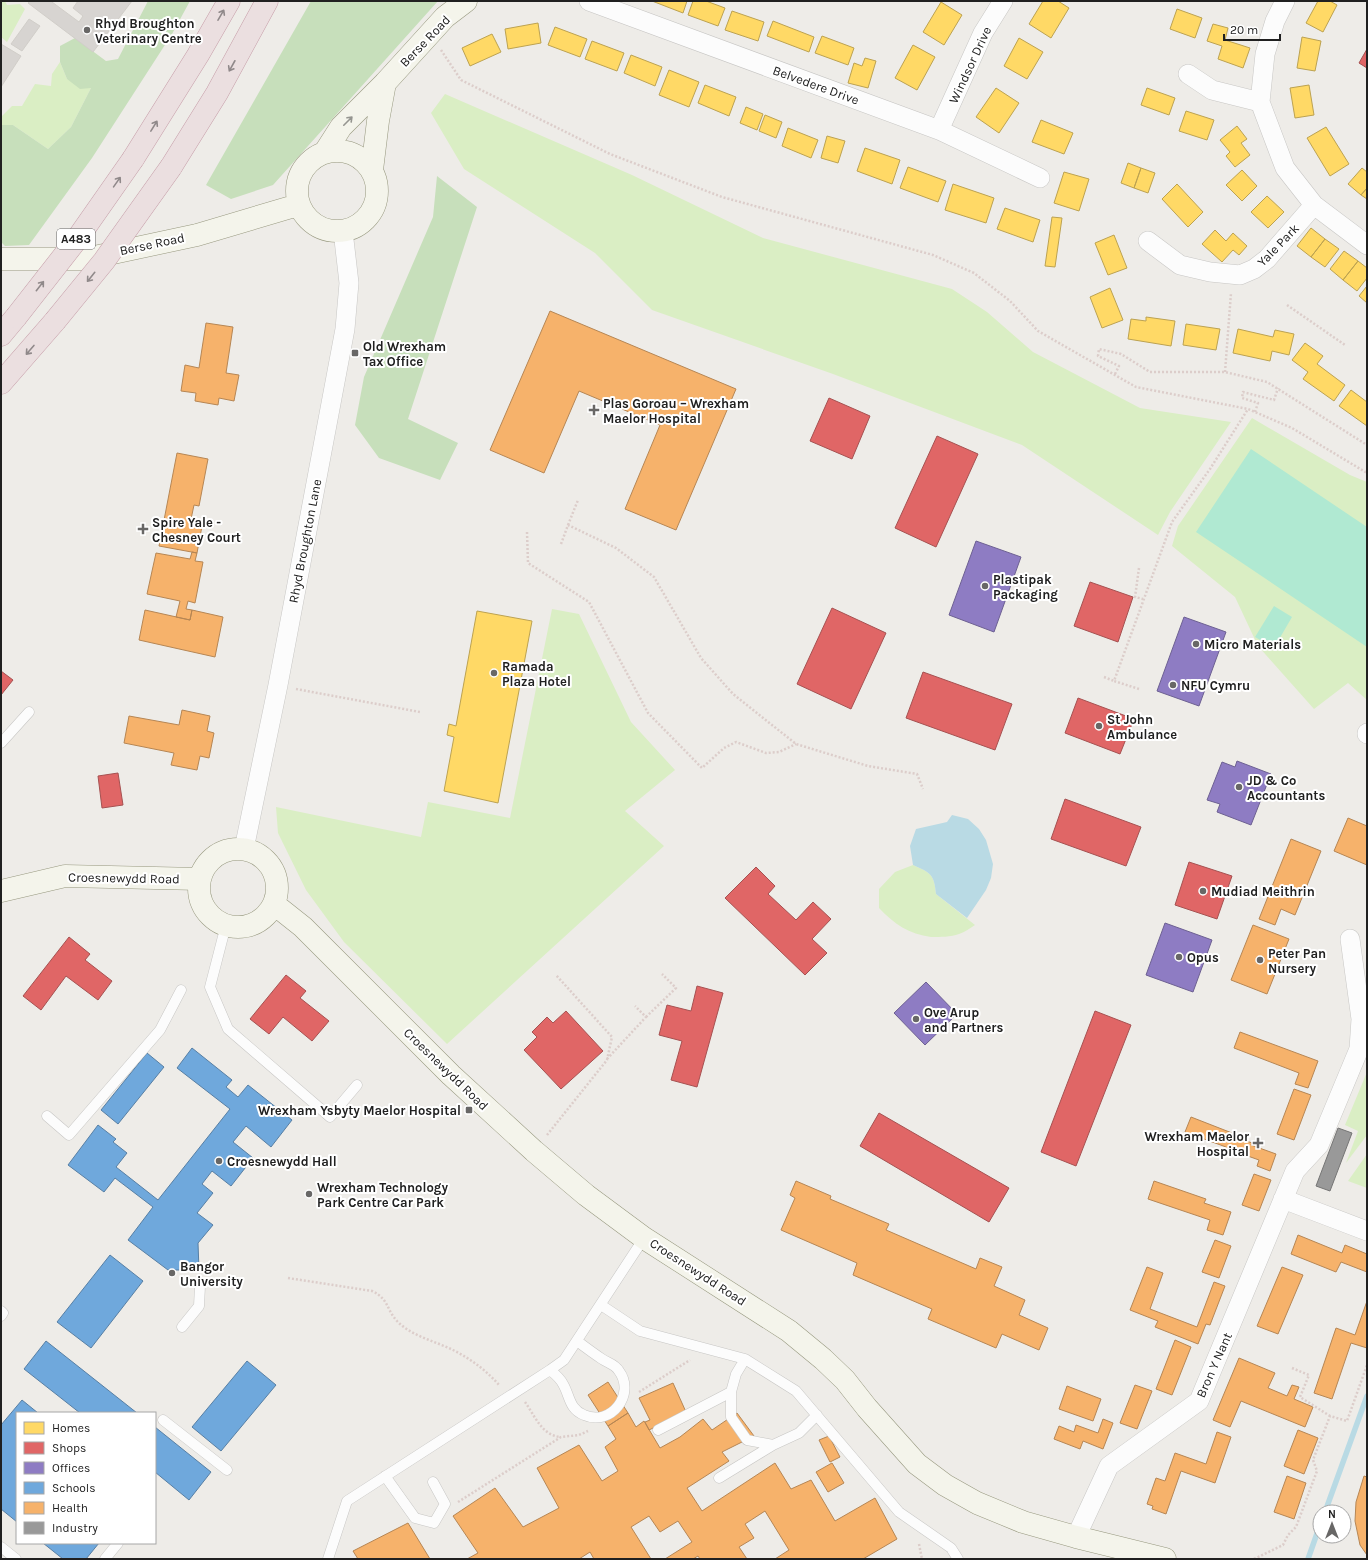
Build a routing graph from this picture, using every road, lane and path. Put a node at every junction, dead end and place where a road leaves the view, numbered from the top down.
1 (229, 1) edge
2 (270, 1) edge
3 (466, 1) edge
4 (589, 1) edge
5 (1003, 1) edge
6 (1285, 1) edge
7 (262, 10) edge
8 (430, 33) junction
9 (1188, 74) dead end
10 (385, 82) junction
11 (1260, 102) junction
12 (939, 130) junction
13 (325, 152) junction
14 (372, 170) junction
15 (1040, 178) dead end
16 (298, 205) junction
17 (1314, 205) junction
18 (343, 231) junction
19 (1148, 241) dead end
20 (1367, 245) edge
21 (1, 258) edge
22 (1232, 274) junction
23 (1287, 305) dead end
24 (1, 335) edge
25 (1345, 345) dead end
26 (1225, 372) junction
27 (1114, 374) junction
28 (1, 383) edge
29 (1278, 388) junction
30 (1248, 409) junction
31 (1255, 412) junction
32 (1367, 445) edge
33 (1367, 473) edge
34 (578, 500) dead end
35 (568, 525) junction
36 (527, 532) dead end
37 (561, 544) dead end
38 (1139, 568) dead end
39 (1143, 600) junction
40 (1104, 677) dead end
41 (1114, 681) junction
42 (278, 685) junction
43 (1139, 690) dead end
44 (29, 712) dead end
45 (420, 712) dead end
46 (1, 743) edge
47 (796, 744) junction
48 (923, 788) dead end
49 (244, 849) junction
50 (200, 879) junction
51 (1, 891) edge
52 (274, 904) junction
53 (226, 925) junction
54 (1350, 939) dead end
55 (662, 974) dead end
56 (556, 975) dead end
57 (181, 990) dead end
58 (635, 1006) dead end
59 (646, 1017) junction
60 (607, 1060) junction
61 (357, 1086) dead end
62 (47, 1116) dead end
63 (534, 1151) junction
64 (1283, 1199) junction
65 (1367, 1231) edge
66 (644, 1238) junction
67 (288, 1278) dead end
68 (200, 1286) dead end
69 (601, 1305) junction
70 (1, 1311) edge
71 (1, 1316) edge
72 (182, 1327) dead end
73 (577, 1341) junction
74 (692, 1359) dead end
75 (745, 1359) junction
76 (1367, 1365) edge
77 (1292, 1368) dead end
78 (550, 1370) junction
79 (731, 1392) junction
80 (509, 1397) junction
81 (636, 1397) dead end
82 (817, 1415) junction
83 (1330, 1416) junction
84 (163, 1420) dead end
85 (591, 1430) dead end
86 (658, 1430) dead end
87 (561, 1437) junction
88 (773, 1445) junction
89 (227, 1470) dead end
90 (386, 1476) junction
91 (719, 1478) dead end
92 (433, 1482) dead end
93 (445, 1504) junction
94 (1076, 1537) junction
95 (117, 1544) edge
96 (1, 1547) edge
97 (16, 1559) edge
98 (105, 1559) edge
99 (328, 1559) edge
100 (958, 1559) edge
101 (1165, 1559) edge
102 (1254, 1559) edge

24 -> 1 highway, A483, bridge
2 - 7 highway, A483
3 - 8 street, Berse Road
4 - 12 street, Belvedere Drive
5 - 12 street, Windsor Drive
6 - 11 street
7 -> 28 highway, A483, bridge
8 - 10 street, Berse Road
8 - 27 path
9 - 11 street
13 -> 10 street, Berse Road
10 - 14 street
11 - 17 street
12 - 15 street, Belvedere Drive
13 - 14 street
13 - 16 street
14 - 18 street
16 - 18 street
16 - 21 street, Berse Road
17 - 20 street
17 - 22 street, Yale Park
18 - 42 street, Rhyd Broughton Lane
19 - 22 street, Yale Park
22 - 26 path
23 - 25 path
26 - 27 path
26 - 29 path
27 - 30 path
29 - 31 path
29 - 32 path
30 - 31 path
30 - 39 path
31 - 33 path
34 - 35 path
35 - 37 path
35 - 47 path
36 - 47 path
38 - 39 path
39 - 41 path
40 - 41 path
41 - 43 path
42 - 45 path
42 - 49 street, Rhyd Broughton Lane
44 - 46 lane
47 - 48 path
49 - 50 street
49 - 52 street
50 - 51 street, Croesnewydd Road
50 - 53 street
52 - 53 street
52 - 63 street, Croesnewydd Road
53 - 61 lane
54 - 64 street, Bron Y Nant
55 - 59 path
56 - 60 path
57 - 62 lane
58 - 59 path
59 - 60 path
60 - 63 path
63 - 66 street, Croesnewydd Road
64 - 65 street
64 - 94 street, Bron Y Nant
66 - 69 lane
66 - 94 street, Croesnewydd Road
67 - 80 path
68 - 72 lane
69 - 73 lane
69 - 75 lane
70 - 71 lane
73 - 78 lane
73 - 78 lane
74 - 81 path
75 - 79 lane
75 - 82 lane
76 - 83 path
77 - 83 path
78 - 80 lane
79 - 86 lane
79 - 88 lane
80 - 87 path
80 - 90 lane
82 - 88 lane
82 - 100 lane
83 - 102 path
84 - 89 lane
85 - 87 path
87 - 93 path
88 - 91 lane
90 - 93 lane
90 - 99 lane
92 - 93 lane
94 - 101 street, Croesnewydd Road
95 - 98 lane
96 - 97 lane

